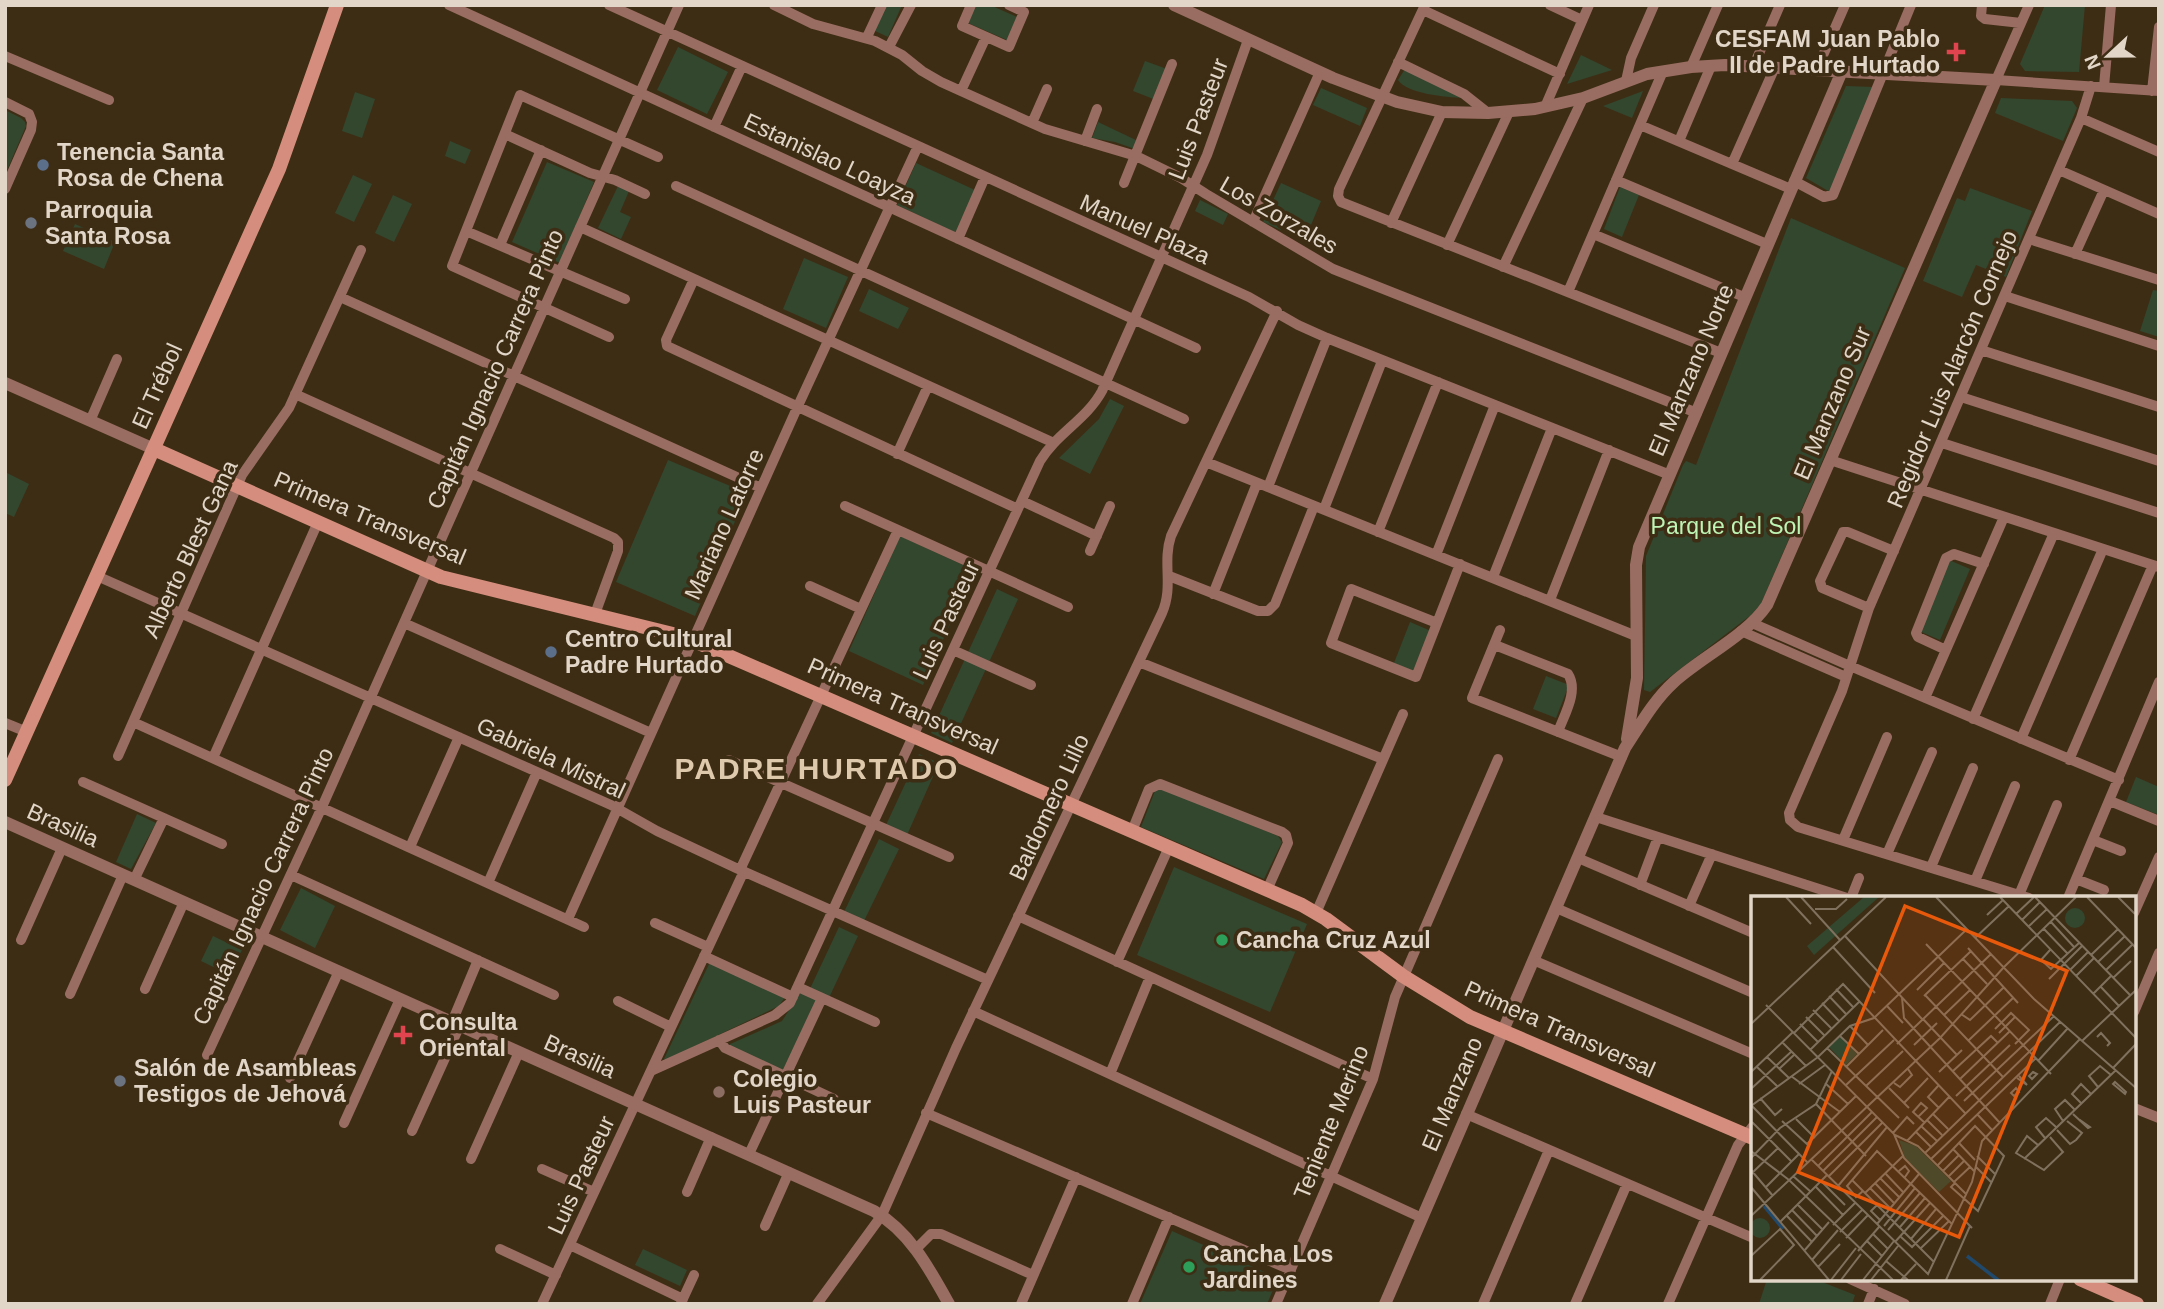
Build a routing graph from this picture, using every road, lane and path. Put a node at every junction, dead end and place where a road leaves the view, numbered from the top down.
1 (337, 5) edge
2 (449, 5) edge
3 (609, 5) edge
4 (679, 5) edge
5 (774, 5) edge
6 (881, 5) edge
7 (911, 5) edge
8 (971, 5) edge
9 (1009, 5) edge
10 (1174, 5) edge
11 (1550, 5) edge
12 (1589, 5) edge
13 (1654, 5) edge
14 (1718, 5) edge
15 (1780, 5) edge
16 (1845, 5) edge
17 (1911, 5) edge
18 (1982, 5) edge
19 (2029, 5) edge
20 (2111, 5) edge
21 (786, 8) edge
22 (1424, 8) edge
23 (1582, 20) junction
24 (2021, 23) junction
25 (2159, 27) edge
26 (667, 32) junction
27 (867, 37) junction
28 (986, 37) junction
29 (1248, 40) junction
30 (889, 47) junction
31 (5, 56) edge
32 (1398, 62) junction
33 (1172, 64) dead end
34 (1754, 65) junction
35 (743, 66) junction
36 (1711, 66) junction
37 (1775, 66) junction
38 (1691, 67) junction
39 (1817, 69) junction
40 (1663, 71) junction
41 (1842, 71) junction
42 (1320, 72) junction
43 (1560, 74) junction
44 (1881, 75) junction
45 (1996, 80) junction
46 (1626, 81) junction
47 (2091, 86) junction
48 (2104, 87) junction
49 (1048, 89) dead end
50 (961, 91) junction
51 (2156, 91) edge
52 (639, 93) junction
53 (1382, 97) junction
54 (1583, 98) junction
55 (109, 100) dead end
56 (5, 102) edge
57 (1545, 107) junction
58 (1097, 110) dead end
59 (1442, 112) junction
60 (1509, 112) junction
61 (1488, 113) junction
62 (2081, 118) junction
63 (1032, 123) junction
64 (1640, 125) junction
65 (714, 127) junction
66 (505, 134) junction
67 (618, 140) junction
68 (1085, 141) junction
69 (1679, 141) junction
70 (918, 146) junction
71 (541, 150) junction
72 (2159, 152) edge
73 (1136, 156) junction
74 (658, 157) dead end
75 (1732, 164) junction
76 (2059, 170) junction
77 (603, 176) junction
78 (985, 177) junction
79 (1616, 180) junction
80 (1124, 183) dead end
81 (1792, 185) junction
82 (676, 186) dead end
83 (1194, 186) junction
84 (5, 189) edge
85 (2104, 190) junction
86 (645, 194) dead end
87 (889, 208) junction
88 (2159, 214) edge
89 (1254, 222) junction
90 (1391, 223) junction
91 (580, 227) junction
92 (466, 231) junction
93 (1593, 234) junction
94 (958, 239) junction
95 (2029, 239) junction
96 (1767, 244) junction
97 (500, 245) junction
98 (1447, 245) junction
99 (361, 250) dead end
100 (2075, 254) junction
101 (1162, 258) junction
102 (1503, 267) junction
103 (860, 270) junction
104 (560, 271) junction
105 (694, 279) junction
106 (2159, 281) edge
107 (1568, 292) junction
108 (2005, 296) junction
109 (340, 297) junction
110 (1744, 298) junction
111 (625, 299) dead end
112 (544, 308) junction
113 (1277, 312) junction
114 (1134, 320) junction
115 (609, 337) dead end
116 (1327, 338) junction
117 (828, 340) junction
118 (2159, 346) edge
119 (1196, 348) dead end
120 (1982, 350) junction
121 (1721, 353) junction
122 (117, 359) dead end
123 (1382, 360) junction
124 (513, 376) junction
125 (1438, 382) junction
126 (5, 383) edge
127 (1106, 383) junction
128 (928, 386) junction
129 (296, 394) junction
130 (1961, 397) junction
131 (1495, 405) junction
132 (2159, 407) edge
133 (797, 408) junction
134 (1696, 413) junction
135 (1184, 419) dead end
136 (90, 421) junction
137 (1552, 428) junction
138 (1054, 443) junction
139 (1942, 443) junction
140 (153, 449) junction
141 (1609, 450) junction
142 (897, 454) junction
143 (1830, 460) junction
144 (2159, 461) edge
145 (1206, 462) junction
146 (471, 472) junction
147 (1670, 475) junction
148 (1257, 482) junction
149 (236, 486) junction
150 (1268, 487) junction
151 (761, 488) junction
152 (1922, 490) junction
153 (1020, 505) junction
154 (845, 506) dead end
155 (1110, 506) dead end
156 (1319, 508) junction
157 (2159, 513) edge
158 (2004, 517) junction
159 (318, 522) junction
160 (898, 530) junction
161 (1378, 531) junction
162 (2054, 533) junction
163 (1097, 536) junction
164 (2103, 549) junction
165 (1090, 551) dead end
166 (1894, 551) junction
167 (1436, 555) junction
168 (1460, 564) junction
169 (1984, 564) junction
170 (2156, 566) edge
171 (426, 571) junction
172 (990, 571) junction
173 (97, 576) junction
174 (1169, 576) junction
175 (1493, 577) junction
176 (810, 586) dead end
177 (1213, 594) junction
178 (1550, 600) junction
179 (1068, 607) dead end
180 (1869, 608) junction
181 (861, 609) junction
182 (180, 613) junction
183 (595, 614) junction
184 (404, 623) junction
185 (1437, 623) junction
186 (1747, 627) junction
187 (1500, 631) dead end
188 (1636, 636) junction
189 (693, 640) junction
190 (1495, 645) junction
191 (261, 649) junction
192 (953, 650) junction
193 (1946, 650) junction
194 (1139, 662) junction
195 (1848, 672) junction
196 (2159, 682) edge
197 (1031, 685) dead end
198 (821, 695) junction
199 (1635, 696) junction
200 (370, 698) junction
201 (1925, 698) junction
202 (1654, 703) junction
203 (1403, 714) dead end
204 (1973, 719) junction
205 (133, 722) junction
206 (5, 723) edge
207 (27, 732) junction
208 (1558, 732) junction
209 (651, 733) junction
210 (914, 735) junction
211 (459, 737) junction
212 (1888, 737) dead end
213 (2021, 739) junction
214 (1931, 752) dead end
215 (1624, 753) junction
216 (118, 756) dead end
217 (213, 758) junction
218 (1498, 759) dead end
219 (729, 760) dead end
220 (1383, 760) junction
221 (2069, 760) junction
222 (1973, 768) dead end
223 (537, 772) junction
224 (5, 780) edge
225 (2119, 780) junction
226 (83, 782) dead end
227 (781, 783) junction
228 (2015, 786) dead end
229 (2110, 801) junction
230 (1071, 804) junction
231 (2057, 805) dead end
232 (322, 807) junction
233 (617, 809) junction
234 (1596, 817) junction
235 (164, 818) junction
236 (2159, 821) edge
237 (5, 822) edge
238 (874, 824) junction
239 (1132, 831) junction
240 (1658, 837) junction
241 (2093, 839) junction
242 (1843, 840) junction
243 (222, 844) dead end
244 (410, 847) junction
245 (1169, 847) junction
246 (62, 848) junction
247 (2121, 851) dead end
248 (1712, 854) junction
249 (1887, 854) junction
250 (2159, 856) edge
251 (949, 857) dead end
252 (1578, 858) junction
253 (1931, 867) junction
254 (742, 870) junction
255 (291, 875) junction
256 (128, 877) junction
257 (1859, 878) dead end
258 (2076, 879) junction
259 (1975, 881) junction
260 (488, 883) junction
261 (1640, 885) junction
262 (1267, 890) junction
263 (2104, 890) dead end
264 (1843, 896) edge
265 (1850, 896) edge
266 (2024, 896) edge
267 (2069, 896) edge
268 (184, 902) junction
269 (1689, 906) junction
270 (1556, 908) junction
271 (2136, 908) edge
272 (834, 911) junction
273 (1316, 913) junction
274 (1018, 916) junction
275 (568, 919) junction
276 (655, 923) dead end
277 (584, 927) dead end
278 (1751, 932) edge
279 (262, 937) junction
280 (21, 940) dead end
281 (706, 951) junction
282 (2159, 953) edge
283 (478, 960) junction
284 (1534, 960) junction
285 (1117, 961) junction
286 (339, 971) junction
287 (1403, 976) junction
288 (1150, 977) junction
289 (988, 980) junction
290 (798, 987) junction
291 (2139, 987) edge
292 (145, 989) dead end
293 (1751, 992) edge
294 (70, 995) dead end
295 (554, 995) dead end
296 (793, 998) junction
297 (822, 998) junction
298 (400, 999) junction
299 (618, 1001) dead end
300 (973, 1011) junction
301 (874, 1022) dead end
302 (456, 1023) junction
303 (671, 1027) junction
304 (1503, 1031) junction
305 (719, 1040) junction
306 (519, 1052) junction
307 (1751, 1053) edge
308 (207, 1055) dead end
309 (651, 1071) junction
310 (1110, 1074) junction
311 (786, 1076) junction
312 (290, 1078) dead end
313 (1373, 1079) junction
314 (834, 1099) dead end
315 (635, 1104) junction
316 (2136, 1109) edge
317 (926, 1113) junction
318 (1466, 1114) junction
319 (2159, 1118) edge
320 (344, 1122) dead end
321 (412, 1131) dead end
322 (1751, 1133) edge
323 (711, 1138) junction
324 (1549, 1150) junction
325 (749, 1154) junction
326 (471, 1159) dead end
327 (542, 1169) dead end
328 (789, 1172) junction
329 (1331, 1176) junction
330 (1076, 1177) junction
331 (1627, 1184) junction
332 (594, 1192) junction
333 (687, 1192) dead end
334 (882, 1216) junction
335 (1169, 1217) junction
336 (1422, 1218) junction
337 (1705, 1218) junction
338 (765, 1226) dead end
339 (1751, 1237) edge
340 (570, 1245) junction
341 (500, 1249) dead end
342 (916, 1249) junction
343 (1291, 1270) junction
344 (556, 1275) junction
345 (694, 1275) dead end
346 (1033, 1275) junction
347 (1855, 1281) edge
348 (2059, 1281) edge
349 (2085, 1281) edge
350 (1874, 1289) junction
351 (682, 1301) edge
352 (542, 1304) edge
353 (817, 1304) edge
354 (950, 1304) edge
355 (1021, 1304) edge
356 (1132, 1304) edge
357 (1276, 1304) edge
358 (1385, 1304) edge
359 (1483, 1304) edge
360 (1575, 1304) edge
361 (1668, 1304) edge
362 (1868, 1304) edge
363 (1905, 1304) edge
364 (2050, 1304) edge
365 (2137, 1304) edge

1 - 140 main road, El Trébol
2 - 52 street, Estanislao Loayza
3 - 26 street, Manuel Plaza
4 - 26 street, Capitán Ignacio Carrera Pinto
5 - 21 street, Los Zorzales
6 - 27 street
7 - 30 street
8 - 28 street
9 - 28 street
10 - 29 street
11 - 23 street
12 - 23 street
13 - 46 street
14 - 38 street
15 - 34 street
16 - 39 street
17 - 44 street
18 - 24 street
19 - 24 street
20 - 48 street
21 - 27 street, Los Zorzales
22 - 32 street
22 - 43 street
23 - 43 street
24 - 45 street
25 - 51 street
26 - 35 street, Manuel Plaza
26 - 52 street, Capitán Ignacio Carrera Pinto
27 - 30 street, Los Zorzales
28 - 50 street
29 - 42 street
29 - 83 street, Luis Pasteur
30 - 50 street, Los Zorzales
31 - 55 street
32 - 53 street
32 - 61 street
33 - 73 street
34 - 36 street
34 - 37 street
35 - 65 street
35 - 70 street, Manuel Plaza
36 - 38 street
36 - 69 street
37 - 39 street
37 - 75 street
38 - 40 street
39 - 41 street
40 - 46 street
40 - 64 street
41 - 44 street
41 - 81 street, El Manzano Norte
42 - 53 street
42 - 89 street
43 - 57 street
44 - 45 street
44 - 81 street
45 - 47 street
45 - 143 street, El Manzano Sur
46 - 54 street
47 - 48 street
47 - 62 street, Regidor Luis Alarcón Cornejo
48 - 51 street
49 - 63 street
50 - 63 street, Los Zorzales
52 - 65 street, Estanislao Loayza
52 - 67 street, Capitán Ignacio Carrera Pinto
53 - 59 street
53 - 90 street
54 - 57 street
54 - 102 street
56 - 84 street
57 - 60 street
58 - 68 street
59 - 61 street
59 - 90 street
60 - 61 street
60 - 98 street
62 - 72 street
62 - 76 street, Regidor Luis Alarcón Cornejo
63 - 68 street, Los Zorzales
64 - 69 street
64 - 79 street
65 - 87 street, Estanislao Loayza
66 - 67 street
66 - 71 street
66 - 92 street
67 - 74 street
67 - 77 street, Capitán Ignacio Carrera Pinto
68 - 73 street, Los Zorzales
69 - 75 street
70 - 78 street, Manuel Plaza
70 - 87 street, Mariano Latorre
71 - 77 street
71 - 97 street
73 - 80 street
73 - 83 street, Los Zorzales
75 - 81 street
76 - 85 street
76 - 95 street, Regidor Luis Alarcón Cornejo
77 - 86 street
77 - 91 street, Capitán Ignacio Carrera Pinto
78 - 94 street
78 - 101 street, Manuel Plaza
79 - 93 street
79 - 96 street
81 - 96 street, El Manzano Norte
82 - 103 street
83 - 89 street, Los Zorzales
83 - 101 street, Luis Pasteur
85 - 88 street
85 - 100 street
87 - 94 street, Estanislao Loayza
87 - 103 street, Mariano Latorre
89 - 134 street, Los Zorzales
90 - 98 street
91 - 104 street, Capitán Ignacio Carrera Pinto
91 - 105 street
92 - 97 street
92 - 112 street
93 - 107 street
93 - 110 street
94 - 114 street, Estanislao Loayza
95 - 100 street
95 - 108 street, Regidor Luis Alarcón Cornejo
96 - 110 street, El Manzano Norte
97 - 104 street
98 - 102 street
99 - 109 street, Alberto Blest Gana
100 - 106 street
101 - 113 street, Manuel Plaza
101 - 114 street, Luis Pasteur
102 - 107 street
103 - 117 street, Mariano Latorre
103 - 127 street
104 - 111 street
104 - 112 street, Capitán Ignacio Carrera Pinto
105 - 117 street
105 - 133 street
107 - 121 street
108 - 118 street
108 - 120 street, Regidor Luis Alarcón Cornejo
109 - 124 street
109 - 129 street, Alberto Blest Gana
110 - 121 street, El Manzano Norte
112 - 115 street
112 - 124 street, Capitán Ignacio Carrera Pinto
113 - 116 street, Manuel Plaza
113 - 145 street, Baldomero Lillo
114 - 119 street, Estanislao Loayza
114 - 127 street, Luis Pasteur
116 - 123 street, Manuel Plaza
116 - 150 street
117 - 128 street
117 - 133 street, Mariano Latorre
120 - 130 street, Regidor Luis Alarcón Cornejo
120 - 132 street
121 - 134 street, El Manzano Norte
122 - 136 street
123 - 125 street, Manuel Plaza
123 - 156 street
124 - 146 street, Capitán Ignacio Carrera Pinto
124 - 151 street
125 - 131 street, Manuel Plaza
125 - 161 street
126 - 136 street, Primera Transversal
127 - 135 street
127 - 138 street, Luis Pasteur
128 - 138 street
128 - 142 street
129 - 146 street
129 - 149 street, Alberto Blest Gana
130 - 139 street, Regidor Luis Alarcón Cornejo
130 - 144 street
131 - 137 street, Manuel Plaza
131 - 167 street
133 - 142 street
133 - 151 street, Mariano Latorre
134 - 147 street, El Manzano Norte
136 - 140 street, Primera Transversal
137 - 141 street, Manuel Plaza
137 - 175 street
138 - 153 street, Luis Pasteur
139 - 152 street, Regidor Luis Alarcón Cornejo
139 - 157 street
140 - 149 main road, Primera Transversal
140 - 173 main road, El Trébol
141 - 147 street, Manuel Plaza
141 - 178 street
142 - 153 street
143 - 152 street
143 - 186 street, El Manzano Sur
145 - 148 street
145 - 174 street, Baldomero Lillo
146 - 171 street, Capitán Ignacio Carrera Pinto
146 - 183 street
147 - 188 street, El Manzano Norte
148 - 150 street
148 - 177 street
149 - 159 main road, Primera Transversal
149 - 182 street, Alberto Blest Gana
150 - 156 street
151 - 189 street, Mariano Latorre
152 - 158 street
152 - 166 street, Regidor Luis Alarcón Cornejo
153 - 163 street
153 - 172 street, Luis Pasteur
154 - 160 street
155 - 163 street
156 - 161 street
156 - 177 street
158 - 162 street
158 - 169 street
159 - 171 main road, Primera Transversal
159 - 191 street
160 - 172 street
160 - 181 street
161 - 167 street
162 - 164 street
162 - 204 street
163 - 165 street
164 - 170 street
164 - 213 street
166 - 180 street, Regidor Luis Alarcón Cornejo
166 - 180 street
167 - 168 street
168 - 175 street
168 - 185 street
169 - 193 street
169 - 193 street
170 - 221 street
171 - 183 main road, Primera Transversal
171 - 184 street, Capitán Ignacio Carrera Pinto
172 - 179 street
172 - 192 street, Luis Pasteur
173 - 182 street, Gabriela Mistral
173 - 207 main road, El Trébol
174 - 177 street
174 - 194 street, Baldomero Lillo
175 - 178 street
176 - 181 street
178 - 188 street
180 - 195 street, Regidor Luis Alarcón Cornejo
181 - 198 street
182 - 191 street, Gabriela Mistral
182 - 205 street, Alberto Blest Gana
183 - 189 main road, Primera Transversal
184 - 200 street, Capitán Ignacio Carrera Pinto
184 - 209 street
185 - 185 street
186 - 195 street
186 - 202 street, El Manzano Sur
187 - 190 street
188 - 199 street, El Manzano Norte
189 - 198 main road, Primera Transversal
189 - 209 street, Mariano Latorre
190 - 208 street
190 - 208 street
191 - 200 street, Gabriela Mistral
191 - 217 street
192 - 197 street
192 - 210 street, Luis Pasteur
193 - 201 street
194 - 220 street
194 - 230 street, Baldomero Lillo
195 - 201 street
195 - 242 street, Regidor Luis Alarcón Cornejo
196 - 225 street
198 - 210 main road, Primera Transversal
198 - 227 street
199 - 202 street
199 - 215 street, El Manzano
200 - 211 street, Gabriela Mistral
200 - 232 street, Capitán Ignacio Carrera Pinto
201 - 204 street
202 - 215 street, El Manzano
203 - 220 street
204 - 213 street
205 - 216 street, Alberto Blest Gana
205 - 217 street
206 - 207 street
207 - 224 main road, El Trébol
208 - 215 street
209 - 233 street, Mariano Latorre
210 - 230 main road, Primera Transversal
210 - 238 street, Luis Pasteur
211 - 223 street, Gabriela Mistral
211 - 244 street
212 - 242 street
213 - 221 street
214 - 249 street
215 - 234 street, El Manzano
217 - 232 street
218 - 287 street, Teniente Merino
219 - 227 street
220 - 273 street
221 - 225 street
222 - 253 street
223 - 233 street, Gabriela Mistral
223 - 260 street
225 - 229 street
226 - 235 street
227 - 238 street
227 - 254 street
228 - 259 street
229 - 236 street
229 - 241 street
230 - 239 main road, Primera Transversal
230 - 274 street, Baldomero Lillo
231 - 266 street
232 - 244 street
232 - 255 street, Capitán Ignacio Carrera Pinto
233 - 254 street, Gabriela Mistral
233 - 275 street, Mariano Latorre
234 - 240 street
234 - 252 street, El Manzano
235 - 243 street
235 - 256 street
237 - 246 street, Brasilia
238 - 251 street
238 - 272 street, Luis Pasteur
239 - 245 main road, Primera Transversal
239 - 262 street
240 - 248 street
240 - 261 street
241 - 247 street
241 - 258 street
242 - 249 street, Regidor Luis Alarcón Cornejo
244 - 260 street
245 - 262 main road, Primera Transversal
245 - 285 street
246 - 256 street, Brasilia
246 - 280 street
248 - 264 street
248 - 269 street
249 - 253 street, Regidor Luis Alarcón Cornejo
250 - 271 street
252 - 261 street
252 - 270 street, El Manzano
253 - 259 street, Regidor Luis Alarcón Cornejo
254 - 272 street, Gabriela Mistral
254 - 281 street
255 - 279 street, Capitán Ignacio Carrera Pinto
255 - 283 street
256 - 268 street, Brasilia
256 - 294 street
257 - 265 street
258 - 263 street
258 - 267 street
259 - 266 street, Regidor Luis Alarcón Cornejo
260 - 275 street
261 - 269 street
262 - 273 main road, Primera Transversal
268 - 279 street, Brasilia
268 - 292 street
269 - 278 street
270 - 284 street, El Manzano
270 - 293 street
272 - 289 street, Gabriela Mistral
272 - 290 street, Luis Pasteur
273 - 287 main road, Primera Transversal
274 - 285 street
274 - 289 street, Baldomero Lillo
275 - 277 street
276 - 281 street
279 - 286 street, Brasilia
279 - 308 street, Capitán Ignacio Carrera Pinto
281 - 296 street
281 - 303 street
282 - 291 street
283 - 295 street
283 - 302 street
284 - 304 street, El Manzano
284 - 307 street
285 - 288 street
286 - 298 street, Brasilia
286 - 312 street
287 - 304 main road, Primera Transversal
287 - 313 street, Teniente Merino
288 - 310 street
288 - 313 street
289 - 300 street, Baldomero Lillo
290 - 296 street, Luis Pasteur
290 - 297 street
296 - 305 street, Luis Pasteur
297 - 301 street
297 - 311 street
298 - 302 street, Brasilia
298 - 320 street
299 - 303 street
300 - 310 street
300 - 317 street, Baldomero Lillo
302 - 306 street, Brasilia
302 - 321 street
303 - 309 street
304 - 318 street, El Manzano
304 - 322 main road, Primera Transversal
305 - 309 street, Luis Pasteur
305 - 311 street
306 - 315 street, Brasilia
306 - 326 street
309 - 315 street, Luis Pasteur
310 - 329 street
311 - 314 street
311 - 325 street
313 - 329 street, Teniente Merino
315 - 323 street, Brasilia
315 - 332 street, Luis Pasteur
316 - 319 street
317 - 330 street
317 - 334 street, Baldomero Lillo
318 - 324 street
318 - 336 street, El Manzano
322 - 337 street
323 - 325 street, Brasilia
323 - 333 street
324 - 331 street
324 - 359 street
325 - 328 street, Brasilia
327 - 332 street
328 - 334 street, Brasilia
328 - 338 street
329 - 336 street
329 - 343 street, Teniente Merino
330 - 335 street
330 - 346 street
331 - 337 street
331 - 360 street
332 - 340 street, Luis Pasteur
334 - 342 street, Brasilia
334 - 353 street, Baldomero Lillo
335 - 343 street
335 - 356 street
336 - 358 street, El Manzano
337 - 339 street
337 - 361 street
340 - 344 street, Luis Pasteur
340 - 351 street
341 - 344 street
342 - 346 street
342 - 354 street, Brasilia
343 - 357 street, Teniente Merino
344 - 352 street, Luis Pasteur
345 - 351 street
346 - 355 street
347 - 350 street
348 - 364 street
349 - 365 main road
350 - 362 street
350 - 363 street

